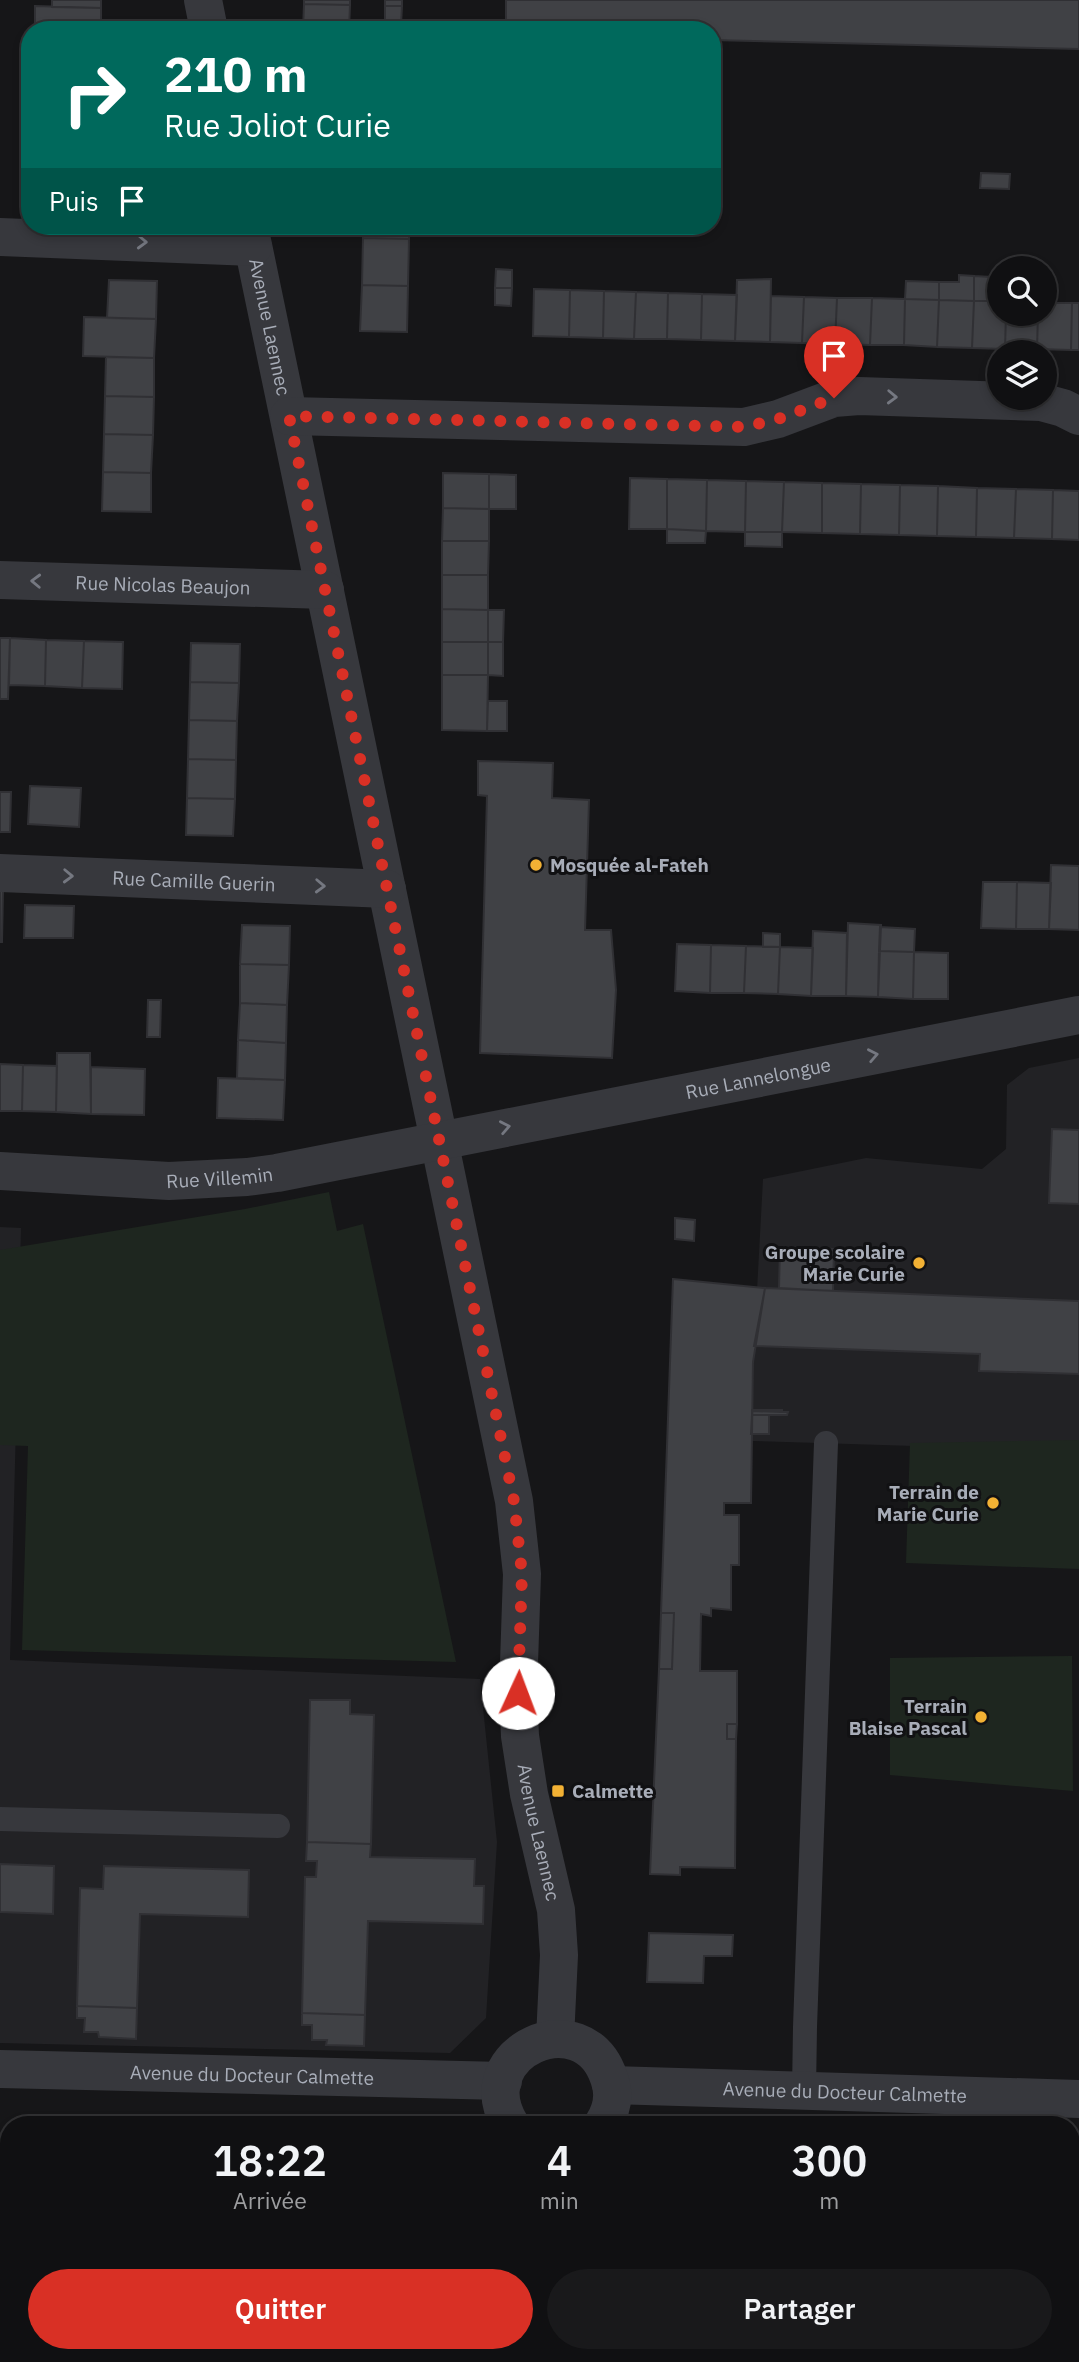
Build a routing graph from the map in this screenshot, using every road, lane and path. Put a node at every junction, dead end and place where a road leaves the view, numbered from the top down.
1 (203, 0) edge
2 (207, 21) edge
3 (251, 236) edge
4 (0, 237) edge
5 (289, 416) junction
6 (1079, 416) edge
7 (0, 580) edge
8 (325, 590) junction
9 (0, 873) edge
10 (387, 889) junction
11 (1079, 1015) edge
12 (439, 1141) junction
13 (0, 1171) edge
14 (826, 1443) dead end
15 (0, 1819) edge
16 (278, 1826) dead end
17 (555, 2039) junction
18 (0, 2069) edge
19 (503, 2081) junction
20 (611, 2085) junction
21 (804, 2092) junction
22 (1079, 2099) edge
23 (507, 2116) edge
24 (606, 2116) edge

1 - 2 street
4 -> 3 street
3 - 5 street, Avenue Laennec
5 -> 6 street
5 - 8 street, Avenue Laennec
8 -> 7 street, Rue Nicolas Beaujon
8 - 10 street, Avenue Laennec
9 -> 10 street, Rue Camille Guerin
10 - 12 street, Avenue Laennec
12 -> 11 street, Rue Lannelongue
12 - 13 street, Rue Villemin
12 - 17 street, Avenue Laennec
14 - 21 lane
15 - 16 lane
17 - 19 street
17 - 20 street
18 - 19 street, Avenue du Docteur Calmette
19 - 23 street
20 - 21 street, Avenue du Docteur Calmette
20 - 24 street
21 - 22 street, Avenue du Docteur Calmette

